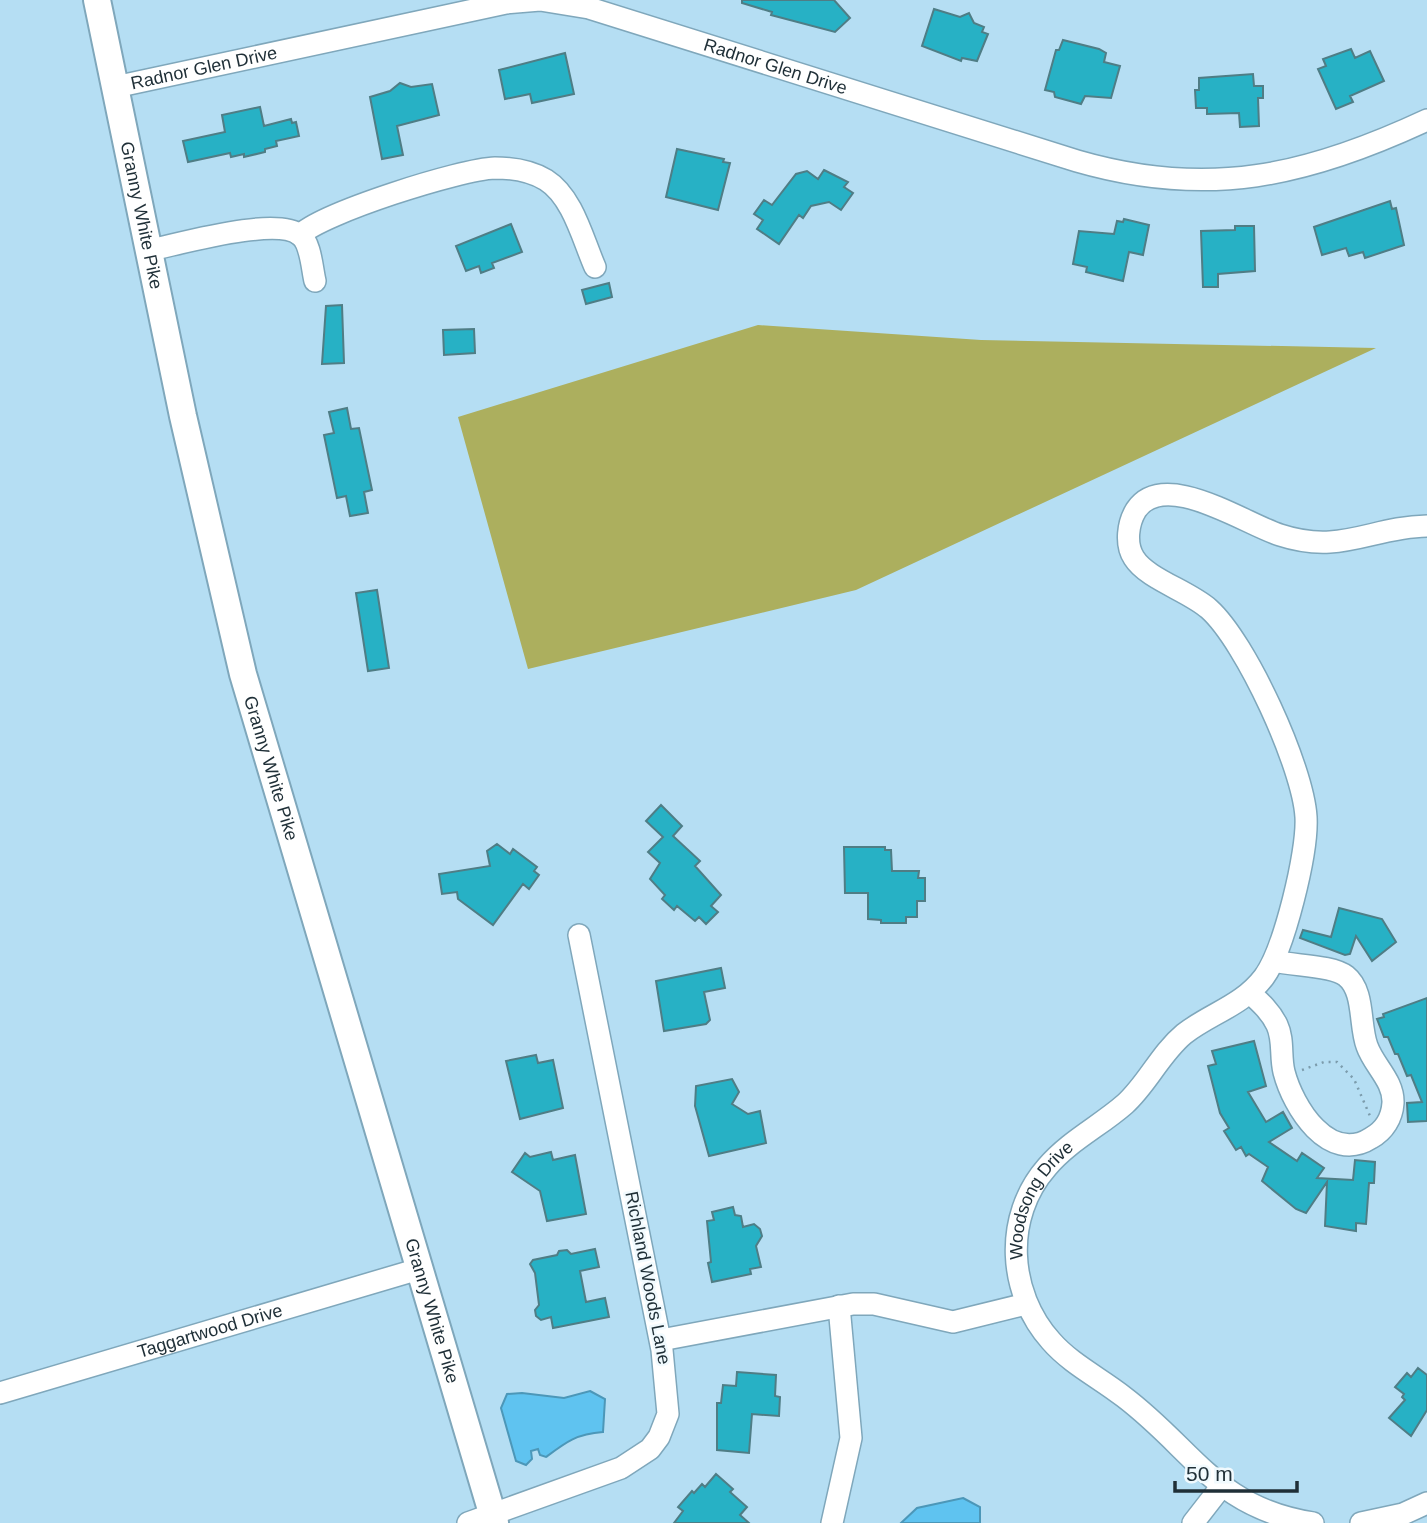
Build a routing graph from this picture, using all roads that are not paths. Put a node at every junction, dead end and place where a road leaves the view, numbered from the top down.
1 (97, 0) edge
2 (115, 87) junction
3 (1427, 120) edge
4 (300, 235) junction
5 (150, 250) junction
6 (595, 267) dead end
7 (315, 281) dead end
8 (1427, 526) edge
9 (579, 936) dead end
10 (1274, 961) junction
11 (1250, 993) junction
12 (419, 1269) junction
13 (1026, 1304) junction
14 (839, 1306) junction
15 (660, 1340) junction
16 (0, 1393) edge
17 (1221, 1487) junction
18 (1427, 1503) edge
19 (485, 1520) edge
20 (832, 1523) edge
21 (1193, 1523) edge
22 (1313, 1523) edge
23 (1361, 1523) edge

1 - 2 main road, Granny White Pike
2 - 3 street, Radnor Glen Drive
2 - 5 main road, Granny White Pike
4 - 5 street
4 - 6 street
4 - 7 street
5 - 12 main road, Granny White Pike
8 - 10 street, Woodsong Drive
9 - 15 street, Richland Woods Lane
10 - 11 street, Woodsong Drive
10 - 11 street
11 - 13 street, Woodsong Drive
12 - 16 street, Taggartwood Drive
12 - 19 main road, Granny White Pike
13 - 14 street
13 - 17 street, Woodsong Drive
14 - 15 street
14 - 20 street
15 - 19 street, Richland Woods Lane
17 - 21 street
17 - 22 street, Woodsong Drive
18 - 23 street

